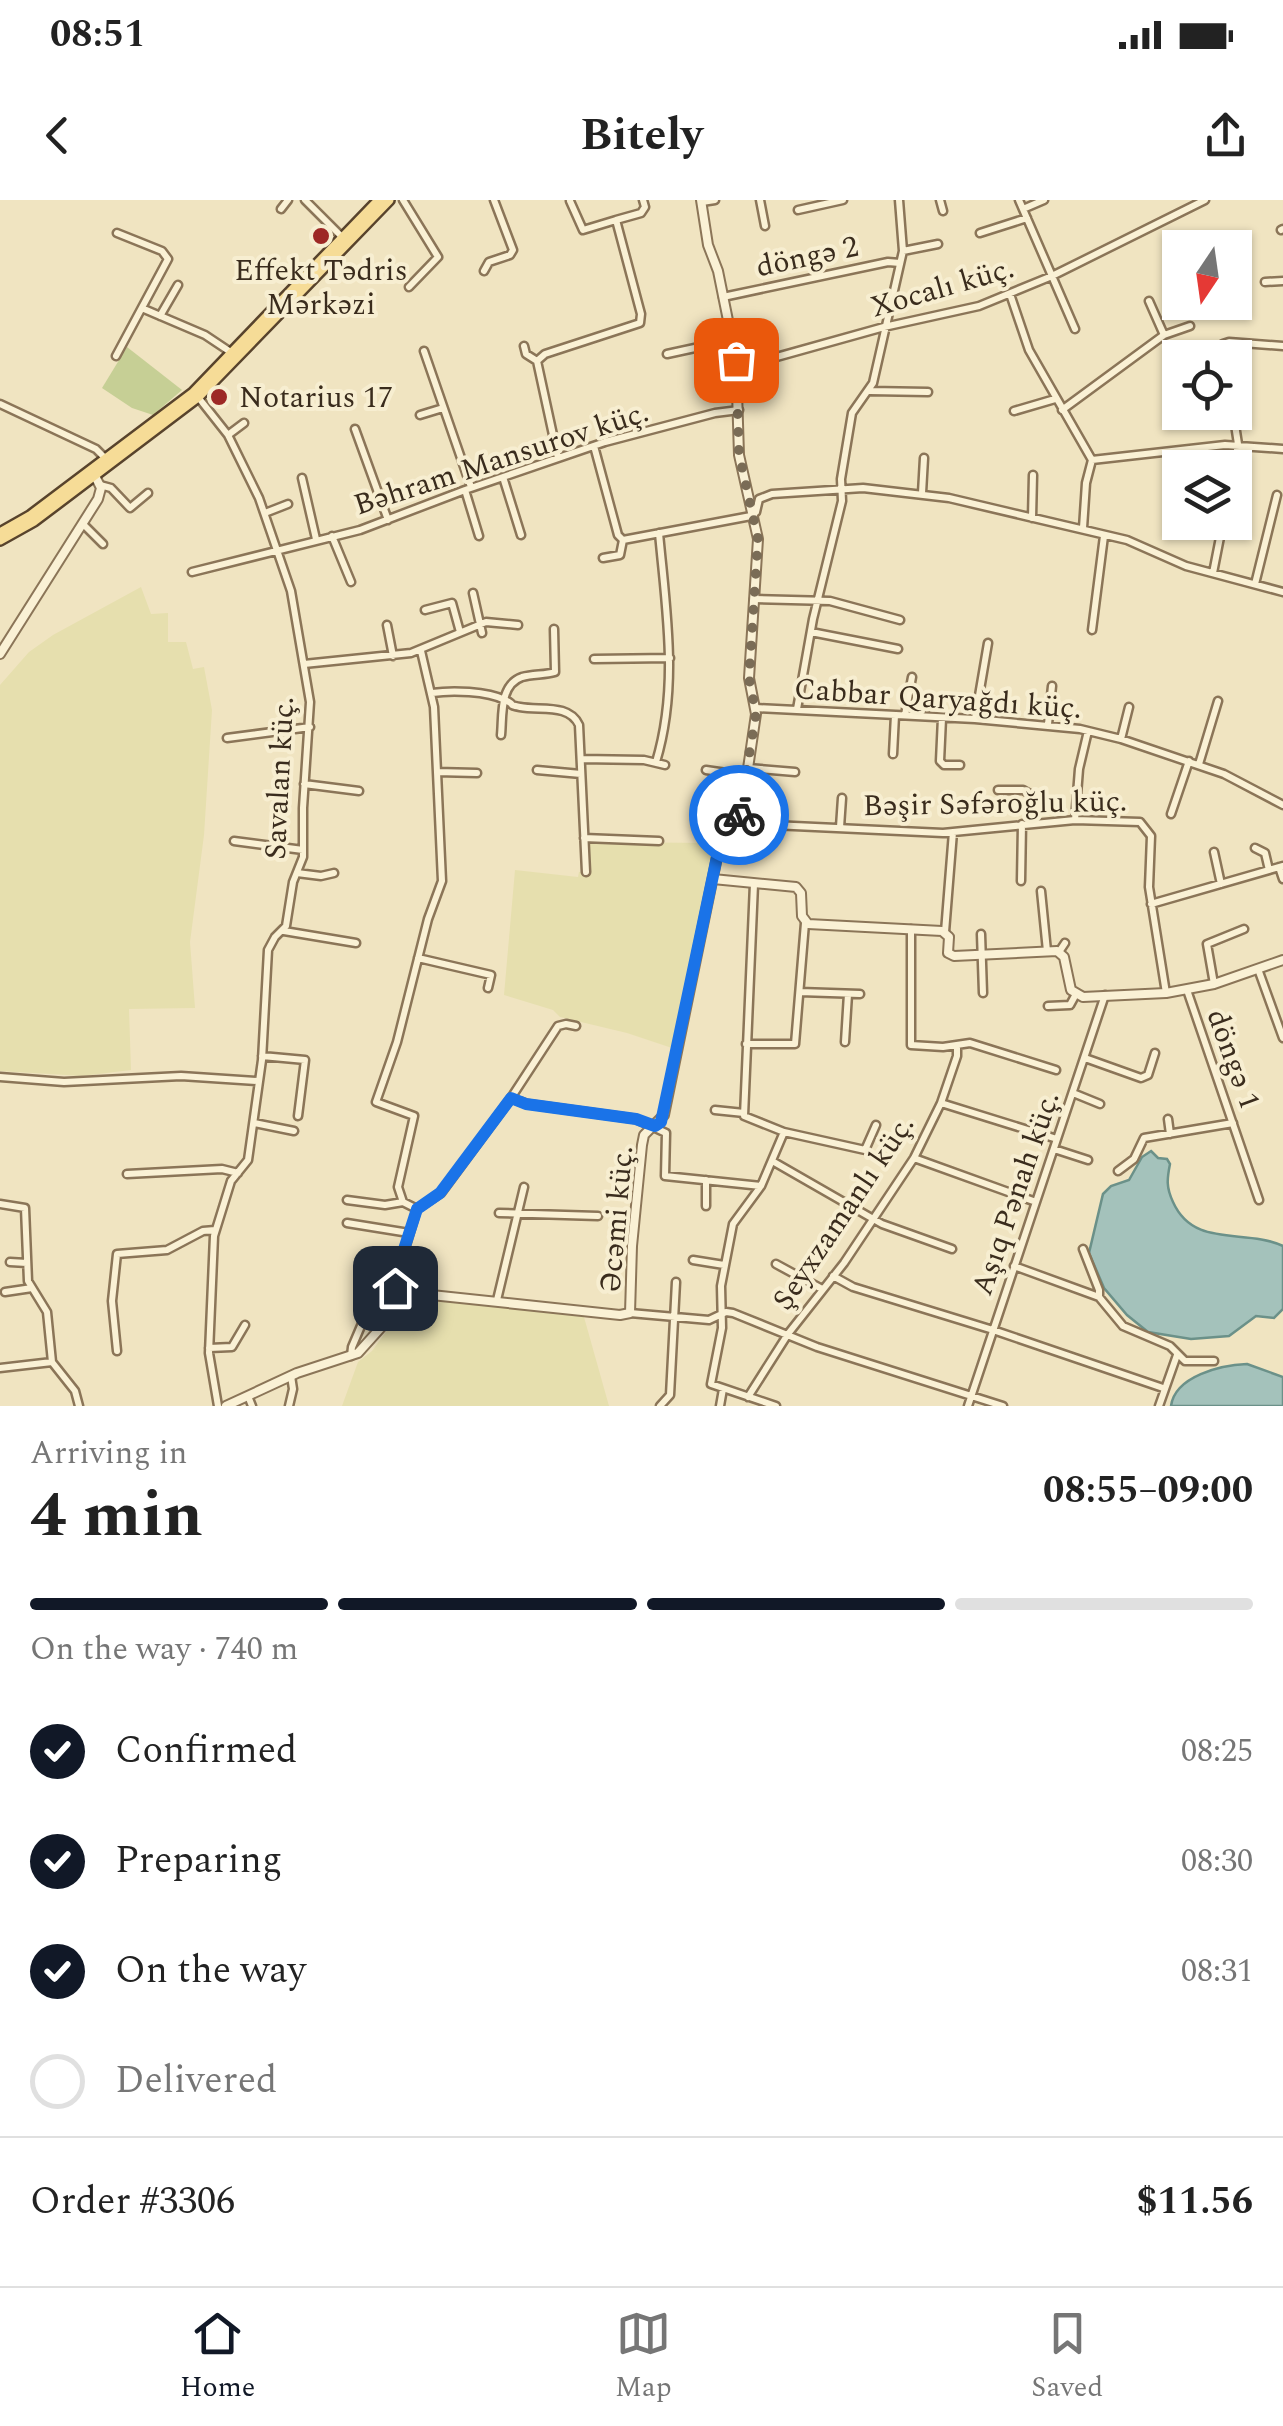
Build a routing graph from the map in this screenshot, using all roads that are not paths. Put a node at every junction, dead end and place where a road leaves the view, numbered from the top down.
1 (288, 200) edge
2 (305, 200) edge
3 (390, 200) edge
4 (402, 200) edge
5 (494, 200) edge
6 (643, 200) edge
7 (715, 200) edge
8 (760, 200) edge
9 (843, 200) edge
10 (899, 200) edge
11 (940, 200) edge
12 (1019, 200) edge
13 (1044, 200) edge
14 (1205, 200) edge
15 (701, 201) edge
16 (372, 202) edge
17 (570, 202) edge
18 (281, 209) dead end
19 (1023, 209) junction
20 (798, 210) dead end
21 (943, 211) dead end
22 (1028, 218) junction
23 (616, 220) junction
24 (765, 226) dead end
25 (117, 233) dead end
26 (980, 234) dead end
27 (343, 238) junction
28 (938, 244) dead end
29 (903, 251) junction
30 (900, 263) junction
31 (484, 270) dead end
32 (1052, 276) junction
33 (1283, 280) edge
34 (1264, 282) dead end
35 (178, 284) dead end
36 (409, 287) dead end
37 (1010, 294) junction
38 (723, 297) junction
39 (1148, 301) dead end
40 (144, 309) junction
41 (160, 316) junction
42 (884, 326) junction
43 (1190, 326) dead end
44 (1075, 329) dead end
45 (1164, 335) junction
46 (1252, 344) edge
47 (524, 346) dead end
48 (1283, 346) edge
49 (424, 351) dead end
50 (232, 353) junction
51 (667, 354) dead end
52 (116, 356) dead end
53 (537, 360) junction
54 (736, 364) junction
55 (870, 392) junction
56 (928, 392) dead end
57 (198, 397) junction
58 (1056, 399) junction
59 (1, 407) edge
60 (443, 408) junction
61 (738, 410) junction
62 (1062, 410) junction
63 (1014, 411) dead end
64 (420, 415) dead end
65 (244, 423) dead end
66 (354, 429) dead end
67 (1236, 430) edge
68 (228, 435) junction
69 (1238, 444) junction
70 (594, 446) junction
71 (1283, 449) edge
72 (1237, 450) edge
73 (558, 458) junction
74 (924, 458) dead end
75 (106, 459) junction
76 (1092, 460) junction
77 (1032, 475) dead end
78 (95, 477) junction
79 (503, 477) junction
80 (302, 478) dead end
81 (468, 489) junction
82 (842, 491) junction
83 (148, 493) dead end
84 (922, 493) junction
85 (1277, 495) dead end
86 (288, 504) dead end
87 (265, 513) junction
88 (752, 516) junction
89 (1032, 518) junction
90 (388, 520) junction
91 (83, 524) junction
92 (1083, 528) junction
93 (659, 533) junction
94 (522, 535) dead end
95 (332, 536) junction
96 (479, 536) dead end
97 (1104, 536) junction
98 (0, 537) edge
99 (316, 539) junction
100 (623, 540) junction
101 (1219, 540) edge
102 (102, 544) dead end
103 (278, 548) junction
104 (603, 558) dead end
105 (192, 572) dead end
106 (1212, 572) junction
107 (351, 582) dead end
108 (1254, 584) junction
109 (473, 592) dead end
110 (1283, 592) edge
111 (754, 599) junction
112 (818, 603) junction
113 (425, 610) dead end
114 (900, 620) dead end
115 (479, 624) junction
116 (387, 625) dead end
117 (518, 625) dead end
118 (554, 629) dead end
119 (1092, 630) dead end
120 (460, 632) junction
121 (810, 632) junction
122 (482, 633) dead end
123 (988, 643) dead end
124 (898, 649) dead end
125 (421, 650) junction
126 (0, 654) edge
127 (393, 656) junction
128 (670, 658) junction
129 (594, 660) dead end
130 (304, 664) junction
131 (912, 677) dead end
132 (1052, 686) dead end
133 (432, 693) junction
134 (505, 700) junction
135 (1218, 701) dead end
136 (1129, 707) dead end
137 (756, 708) junction
138 (797, 709) junction
139 (895, 715) junction
140 (905, 716) junction
141 (942, 718) junction
142 (975, 720) junction
143 (1048, 725) junction
144 (310, 727) junction
145 (1088, 731) junction
146 (501, 736) dead end
147 (227, 738) dead end
148 (1121, 739) junction
149 (893, 754) dead end
150 (581, 759) junction
151 (1190, 761) junction
152 (656, 762) junction
153 (665, 764) dead end
154 (1199, 764) junction
155 (960, 765) dead end
156 (537, 770) dead end
157 (706, 770) dead end
158 (436, 772) junction
159 (747, 772) junction
160 (794, 772) dead end
161 (477, 773) dead end
162 (581, 774) junction
163 (304, 784) junction
164 (359, 790) dead end
165 (998, 790) dead end
166 (842, 798) dead end
167 (1283, 806) edge
168 (1171, 814) dead end
169 (735, 818) junction
170 (1075, 820) junction
171 (1026, 824) junction
172 (840, 827) junction
173 (953, 832) junction
174 (584, 838) junction
175 (659, 840) dead end
176 (234, 841) dead end
177 (1255, 848) dead end
178 (303, 850) junction
179 (1214, 852) dead end
180 (1281, 867) edge
181 (1270, 870) junction
182 (586, 872) dead end
183 (297, 873) junction
184 (334, 873) dead end
185 (1283, 878) edge
186 (712, 879) junction
187 (1021, 881) dead end
188 (754, 884) junction
189 (1221, 884) junction
190 (1042, 891) dead end
191 (1151, 904) junction
192 (805, 923) junction
193 (910, 929) junction
194 (1244, 930) dead end
195 (283, 931) junction
196 (945, 932) junction
197 (981, 934) dead end
198 (356, 942) dead end
199 (1047, 951) junction
200 (981, 954) junction
201 (418, 958) junction
202 (1283, 960) edge
203 (1258, 969) junction
204 (1214, 984) junction
205 (488, 988) dead end
206 (1187, 990) junction
207 (800, 992) junction
208 (982, 993) dead end
209 (1166, 993) junction
210 (848, 994) junction
211 (860, 994) dead end
212 (1076, 994) junction
213 (1106, 994) junction
214 (1048, 1006) dead end
215 (576, 1026) dead end
216 (1283, 1038) edge
217 (846, 1042) dead end
218 (746, 1044) junction
219 (957, 1045) junction
220 (1155, 1052) dead end
221 (262, 1056) junction
222 (1085, 1058) junction
223 (1056, 1070) dead end
224 (0, 1077) edge
225 (257, 1081) junction
226 (1073, 1093) junction
227 (511, 1098) junction
228 (941, 1103) junction
229 (1100, 1104) dead end
230 (714, 1110) dead end
231 (744, 1113) junction
232 (298, 1116) dead end
233 (1168, 1118) dead end
234 (254, 1123) junction
235 (1232, 1123) junction
236 (876, 1125) dead end
237 (655, 1126) junction
238 (294, 1130) dead end
239 (784, 1132) junction
240 (1170, 1134) junction
241 (1058, 1139) junction
242 (1054, 1148) junction
243 (914, 1158) junction
244 (1088, 1160) dead end
245 (774, 1162) junction
246 (1118, 1171) dead end
247 (238, 1173) junction
248 (126, 1174) dead end
249 (706, 1180) junction
250 (761, 1186) junction
251 (524, 1188) dead end
252 (346, 1200) dead end
253 (1258, 1200) dead end
254 (402, 1202) junction
255 (1036, 1202) junction
256 (0, 1204) edge
257 (706, 1206) dead end
258 (417, 1209) junction
259 (499, 1213) dead end
260 (517, 1214) junction
261 (598, 1216) dead end
262 (871, 1218) junction
263 (347, 1223) dead end
264 (215, 1230) junction
265 (409, 1233) junction
266 (952, 1250) dead end
267 (1083, 1250) dead end
268 (693, 1260) dead end
269 (10, 1262) dead end
270 (26, 1262) junction
271 (776, 1264) dead end
272 (724, 1265) junction
273 (1014, 1266) junction
274 (833, 1276) junction
275 (676, 1282) dead end
276 (394, 1285) junction
277 (32, 1288) junction
278 (822, 1289) junction
279 (5, 1292) dead end
280 (1099, 1297) junction
281 (410, 1298) junction
282 (496, 1300) junction
283 (630, 1313) junction
284 (721, 1314) junction
285 (674, 1316) junction
286 (245, 1324) dead end
287 (992, 1330) junction
288 (788, 1334) junction
289 (209, 1348) junction
290 (118, 1351) dead end
291 (351, 1356) junction
292 (1177, 1356) junction
293 (1214, 1361) dead end
294 (52, 1362) junction
295 (0, 1368) edge
296 (291, 1376) junction
297 (1163, 1388) junction
298 (723, 1390) junction
299 (248, 1396) junction
300 (972, 1396) junction
301 (748, 1397) junction
302 (78, 1406) edge
303 (218, 1406) edge
304 (226, 1406) edge
305 (252, 1406) edge
306 (289, 1406) edge
307 (660, 1406) edge
308 (720, 1406) edge
309 (776, 1406) edge
310 (968, 1406) edge
311 (1003, 1406) edge
312 (1159, 1406) edge

1 - 18 street
2 - 27 street
3 - 57 main road
4 - 36 street
5 - 31 street
6 - 23 street
7 - 15 street
8 - 24 street
9 - 20 street
10 - 29 street
11 - 21 street
12 - 19 street
13 - 19 street
14 - 32 street, Xocalı küç.
15 - 38 street, Əcəmi küç.
16 - 27 main road
17 - 23 street
19 - 22 street
22 - 26 street
22 - 32 street
23 - 53 street
25 - 40 street
27 - 50 main road
28 - 29 street
29 - 30 street
30 - 38 street, döngə 2
30 - 42 street
32 - 37 street, Xocalı küç.
32 - 44 street
33 - 34 street
35 - 41 street
37 - 42 street, Xocalı küç.
37 - 58 street
38 - 54 street, Əcəmi küç.
39 - 45 street
40 - 41 street
40 - 52 street
41 - 50 street
42 - 54 street, Xocalı küç.
42 - 55 street
43 - 45 street
45 - 62 street
46 - 48 street
47 - 53 street
49 - 60 street
50 - 75 main road
51 - 54 street
53 - 73 street
54 - 61 street, Əcəmi küç.
55 - 56 street
55 - 82 street
57 - 68 street, Savalan küç.
57 - 78 main road
58 - 62 street
58 - 63 street
59 - 75 street
60 - 64 street
60 - 81 street
61 - 70 street, Bəhram Mansurov küç.
61 - 88 street, Əcəmi küç.
62 - 76 street
65 - 68 street
66 - 90 street
67 - 69 street
68 - 87 street, Savalan küç.
69 - 71 street
69 - 72 street
69 - 76 street
70 - 73 street, Bəhram Mansurov küç.
70 - 100 street
73 - 79 street, Bəhram Mansurov küç.
74 - 84 street
75 - 78 main road
76 - 92 street
77 - 89 street
78 - 83 street
78 - 91 street
78 - 98 main road
79 - 81 street, Bəhram Mansurov küç.
79 - 94 street
80 - 99 street
81 - 90 street, Bəhram Mansurov küç.
81 - 96 street
82 - 84 street
82 - 88 street
82 - 112 street
84 - 89 street
85 - 108 street
86 - 87 street
87 - 103 street, Savalan küç.
88 - 93 street
88 - 111 street, Əcəmi küç.
89 - 92 street
90 - 95 street, Bəhram Mansurov küç.
91 - 102 street
91 - 126 street
92 - 97 street
93 - 100 street
93 - 128 street
95 - 99 street, Bəhram Mansurov küç.
95 - 107 street
97 - 106 street
97 - 119 street
99 - 103 street, Bəhram Mansurov küç.
100 - 104 street
101 - 106 street
103 - 105 street, Bəhram Mansurov küç.
103 - 130 street, Savalan küç.
106 - 108 street
108 - 110 street
109 - 115 street
111 - 112 street
111 - 137 street, Əcəmi küç.
112 - 114 street
112 - 121 street
113 - 120 street
115 - 117 street
115 - 120 street
115 - 122 street
116 - 127 street
118 - 134 street
120 - 125 street
121 - 124 street
121 - 138 street
123 - 142 street
125 - 127 street
125 - 133 street
127 - 130 street
128 - 129 street
128 - 152 street
130 - 144 street, Savalan küç.
131 - 140 street
132 - 143 street
133 - 134 street
133 - 158 street
134 - 146 street
134 - 150 street
135 - 154 street
136 - 148 street
137 - 138 street, Cabbar Qaryağdı küç.
137 - 159 street, Əcəmi küç.
138 - 139 street, Cabbar Qaryağdı küç.
139 - 140 street, Cabbar Qaryağdı küç.
139 - 149 street
140 - 141 street, Cabbar Qaryağdı küç.
141 - 142 street, Cabbar Qaryağdı küç.
141 - 155 street
142 - 143 street, Cabbar Qaryağdı küç.
143 - 145 street, Cabbar Qaryağdı küç.
144 - 147 street
144 - 163 street, Savalan küç.
145 - 148 street, Cabbar Qaryağdı küç.
145 - 170 street
148 - 151 street, Cabbar Qaryağdı küç.
150 - 152 street
150 - 162 street
151 - 154 street, Cabbar Qaryağdı küç.
151 - 168 street
152 - 153 street
154 - 167 street, Cabbar Qaryağdı küç.
156 - 162 street
157 - 159 street
158 - 161 street
158 - 201 street
159 - 160 street
159 - 169 street, Əcəmi küç.
162 - 174 street
163 - 164 street
163 - 178 street, Savalan küç.
165 - 171 street
166 - 172 street
169 - 172 street, Bəşir Səfəroğlu küç.
169 - 186 street, Əcəmi küç.
170 - 171 street, Bəşir Səfəroğlu küç.
170 - 191 street, Bəşir Səfəroğlu küç.
171 - 173 street, Bəşir Səfəroğlu küç.
171 - 187 street
172 - 173 street, Bəşir Səfəroğlu küç.
173 - 196 street
174 - 175 street
174 - 182 street
176 - 178 street
177 - 181 street
178 - 183 street, Savalan küç.
179 - 189 street
180 - 181 street
180 - 185 street
181 - 189 street
183 - 184 street
183 - 195 street, Savalan küç.
186 - 188 street
186 - 237 street, Əcəmi küç.
188 - 192 street
188 - 218 street
189 - 191 street
190 - 199 street
191 - 209 street, Bəşir Səfəroğlu küç.
192 - 193 street
192 - 207 street
193 - 196 street
193 - 219 street
194 - 204 street
195 - 198 street
195 - 221 street, Savalan küç.
196 - 200 street
197 - 200 street
199 - 200 street
199 - 212 street
200 - 208 street
201 - 205 street
201 - 254 street
202 - 203 street
203 - 204 street
203 - 216 street
204 - 206 street
206 - 209 street
206 - 235 street, döngə 1
207 - 210 street
207 - 218 street
209 - 213 street
210 - 211 street
210 - 217 street
212 - 213 street
212 - 214 street
213 - 222 street, Aşıq Pənah küç.
215 - 227 street
218 - 231 street
219 - 223 street
219 - 228 street, Şeyxzamanlı küç.
220 - 222 street
221 - 225 street, Savalan küç.
221 - 232 street
222 - 226 street, Aşıq Pənah küç.
224 - 225 street
225 - 234 street, Savalan küç.
226 - 229 street
226 - 241 street, Aşıq Pənah küç.
227 - 237 street
227 - 258 street
228 - 241 street
228 - 243 street, Şeyxzamanlı küç.
230 - 231 street
231 - 239 street
233 - 240 street
234 - 238 street
234 - 247 street, Savalan küç.
235 - 240 street
235 - 253 street, döngə 1
236 - 239 street
237 - 249 street
237 - 283 street, Əcəmi küç.
239 - 245 street
240 - 246 street
241 - 242 street, Aşıq Pənah küç.
242 - 244 street
242 - 255 street, Aşıq Pənah küç.
243 - 255 street
243 - 262 street, Şeyxzamanlı küç.
245 - 250 street
245 - 262 street
247 - 248 street
247 - 264 street, Savalan küç.
249 - 250 street
249 - 257 street
250 - 272 street
251 - 260 street
252 - 254 street
254 - 258 street
255 - 273 street, Aşıq Pənah küç.
256 - 270 street
258 - 265 street
259 - 260 street
260 - 261 street
260 - 282 street
262 - 266 street
262 - 274 street, Şeyxzamanlı küç.
263 - 265 street
264 - 289 street, Savalan küç.
264 - 290 street
265 - 276 street
267 - 280 street
268 - 272 street
269 - 270 street
270 - 277 street
271 - 278 street
272 - 284 street
273 - 280 street
273 - 287 street, Aşıq Pənah küç.
274 - 278 street, Şeyxzamanlı küç.
274 - 287 street
275 - 285 street
276 - 281 street
276 - 291 street
277 - 279 street
277 - 294 street
278 - 288 street, Şeyxzamanlı küç.
280 - 292 street
281 - 282 street
281 - 291 street
282 - 283 street
283 - 285 street
284 - 285 street
284 - 288 street
284 - 298 street
285 - 307 street
286 - 289 street
287 - 297 street
287 - 300 street, Aşıq Pənah küç.
288 - 300 street
288 - 301 street, Şeyxzamanlı küç.
289 - 303 street, Savalan küç.
291 - 296 street
292 - 293 street
292 - 297 street
294 - 295 street
294 - 302 street
296 - 299 street
296 - 306 street
297 - 312 street
298 - 301 street
298 - 308 street
299 - 304 street
299 - 305 street
300 - 310 street, Aşıq Pənah küç.
300 - 311 street
301 - 309 street

